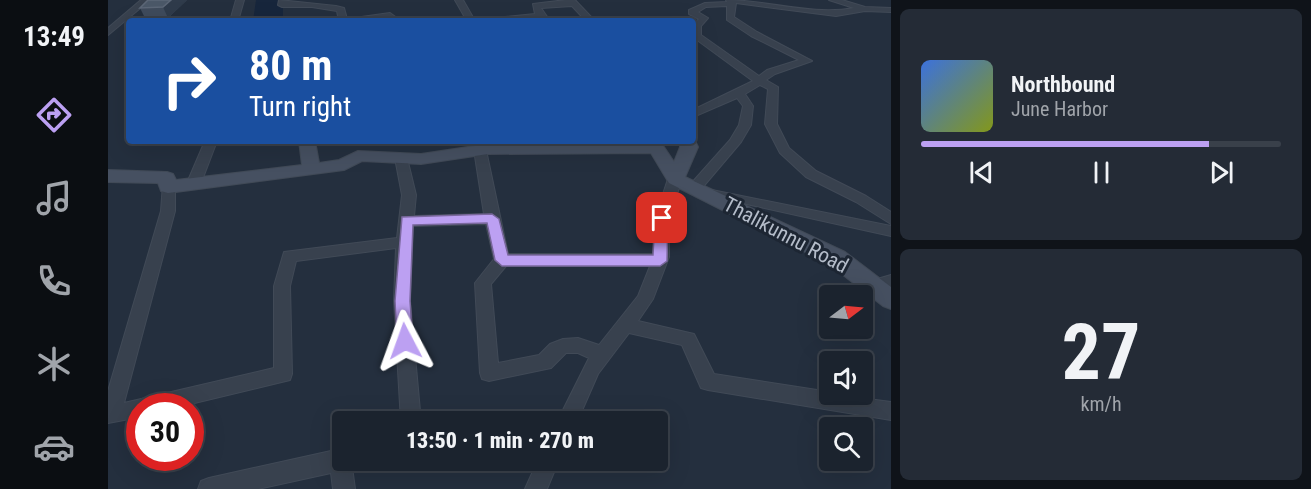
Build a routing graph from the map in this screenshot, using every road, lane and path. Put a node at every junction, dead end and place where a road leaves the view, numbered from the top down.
1 (146, 0) edge
2 (240, 0) edge
3 (283, 0) edge
4 (459, 0) edge
5 (833, 0) edge
6 (747, 1) edge
7 (572, 2) edge
8 (731, 2) edge
9 (865, 9) junction
10 (891, 10) edge
11 (235, 18) edge
12 (342, 18) edge
13 (374, 18) edge
14 (393, 18) edge
15 (468, 18) edge
16 (543, 18) edge
17 (588, 18) edge
18 (108, 32) edge
19 (759, 81) junction
20 (739, 93) junction
21 (696, 113) edge
22 (210, 144) edge
23 (307, 144) edge
24 (688, 144) edge
25 (554, 145) edge
26 (480, 150) junction
27 (401, 158) junction
28 (310, 169) junction
29 (108, 176) edge
30 (675, 179) junction
31 (194, 183) junction
32 (168, 187) junction
33 (694, 189) junction
34 (492, 219) junction
35 (891, 219) edge
36 (406, 220) junction
37 (891, 231) edge
38 (404, 242) junction
39 (502, 260) junction
40 (660, 261) junction
41 (882, 283) edge
42 (891, 300) edge
43 (624, 325) junction
44 (601, 356) junction
45 (202, 393) edge
46 (126, 411) edge
47 (410, 411) edge
48 (572, 411) edge
49 (891, 411) edge
50 (544, 471) edge
51 (209, 489) edge
52 (344, 489) edge
53 (536, 489) edge

1 - 18 street
2 - 11 street
3 - 12 street
4 - 15 street
5 - 9 street
6 - 8 street
6 - 9 street
7 - 16 street
7 - 17 street
8 - 19 street
8 - 19 street
9 - 10 street
13 - 14 street
19 - 20 street
19 - 35 street
20 - 21 street
20 - 33 street
22 - 31 street
23 - 28 street
24 - 30 street
25 - 26 street
25 - 30 street
26 - 27 street
26 - 34 street
27 - 28 street
27 - 36 street
28 - 31 street
29 - 32 street
30 - 33 street, Thalikunnu Road
30 - 40 street
31 - 32 street
32 - 46 street
33 - 37 street
33 - 41 street, Thalikunnu Road
34 - 36 street
34 - 39 street
36 - 38 street
38 - 45 street
38 - 47 street
39 - 40 street
39 - 44 street
40 - 43 street
41 - 42 street, Thalikunnu Road
43 - 44 street
43 - 49 street
44 - 48 street
50 - 53 street
51 - 52 street

